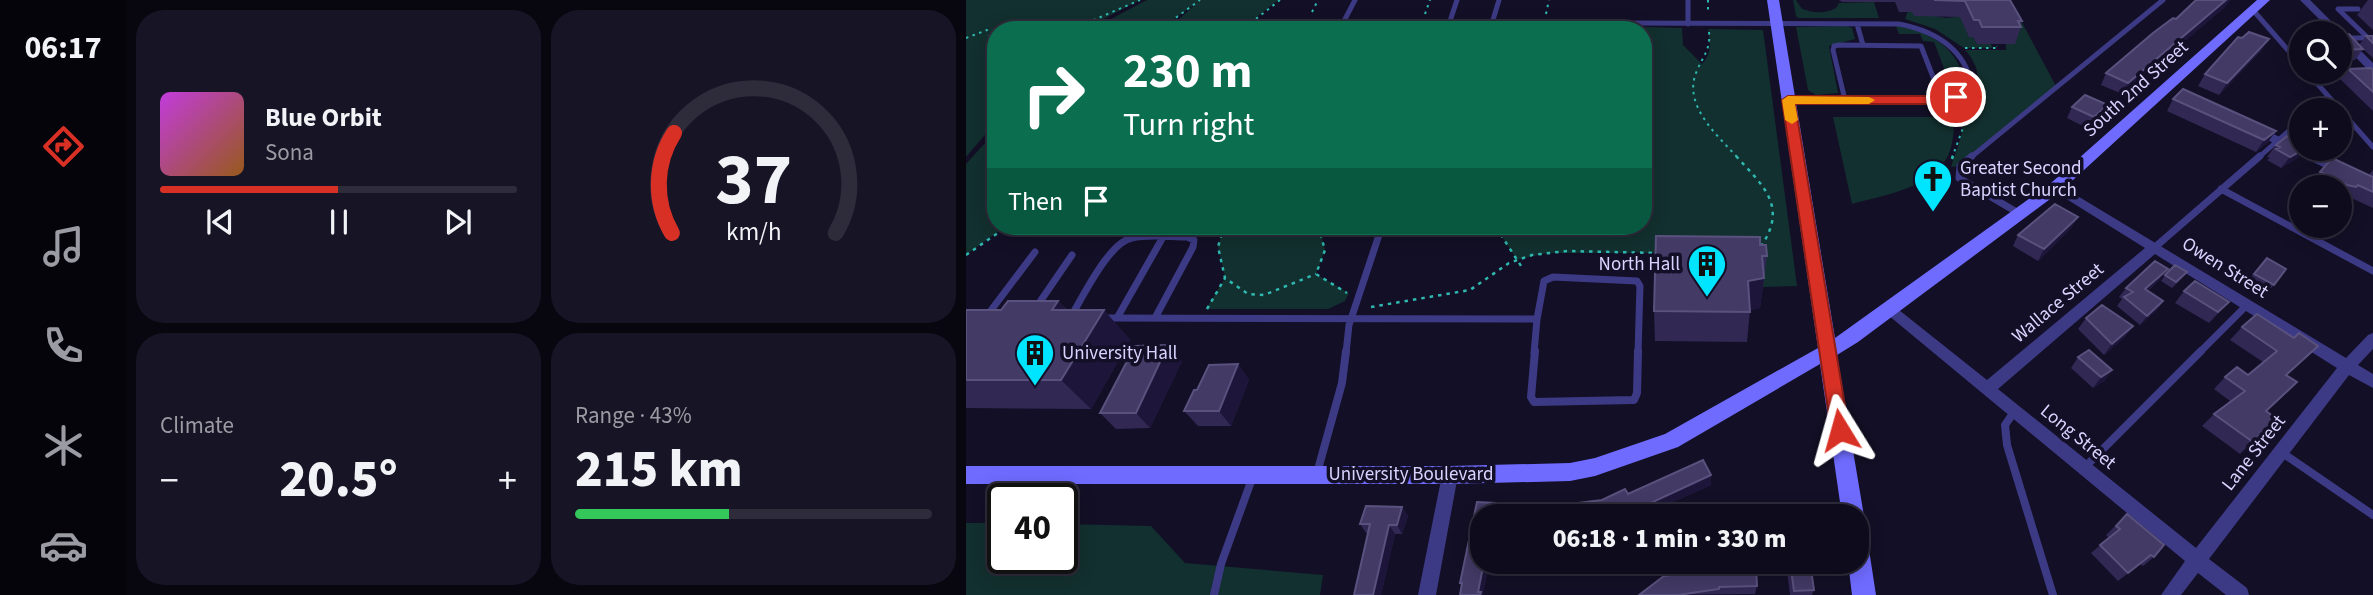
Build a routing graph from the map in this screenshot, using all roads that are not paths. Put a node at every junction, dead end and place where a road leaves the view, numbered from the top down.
1 (1354, 0) edge
2 (1457, 0) edge
3 (1499, 0) edge
4 (1688, 0) edge
5 (1773, 0) edge
6 (2163, 0) edge
7 (2305, 0) edge
8 (2258, 5) edge
9 (2358, 9) dead end
10 (1343, 21) edge
11 (1450, 21) edge
12 (1493, 21) edge
13 (2325, 21) edge
14 (1652, 24) edge
15 (1688, 24) junction
16 (1777, 24) junction
17 (1857, 24) junction
18 (2352, 37) edge
19 (2371, 38) edge
20 (1863, 45) junction
21 (2289, 48) edge
22 (2352, 48) edge
23 (2373, 69) edge
24 (2318, 84) edge
25 (2328, 96) junction
26 (2326, 98) edge
27 (1788, 100) junction
28 (1845, 100) junction
29 (1942, 100) junction
30 (2241, 122) edge
31 (2289, 130) edge
32 (2277, 140) junction
33 (2373, 147) edge
34 (2056, 187) junction
35 (2373, 187) edge
36 (2221, 189) junction
37 (2021, 215) junction
38 (1379, 235) edge
39 (1163, 237) junction
40 (2154, 248) junction
41 (1035, 252) dead end
42 (1072, 255) dead end
43 (2373, 271) edge
44 (2247, 305) junction
45 (1889, 310) junction
46 (996, 318) edge
47 (1039, 318) edge
48 (1060, 318) edge
49 (1070, 318) junction
50 (1082, 318) edge
51 (1093, 318) edge
52 (1117, 318) junction
53 (1155, 318) junction
54 (1351, 319) junction
55 (1537, 319) junction
56 (2373, 339) edge
57 (1828, 351) junction
58 (2347, 366) junction
59 (2373, 382) edge
60 (1987, 389) junction
61 (2014, 412) junction
62 (2281, 452) junction
63 (2083, 469) junction
64 (1254, 474) junction
65 (1317, 474) junction
66 (966, 475) edge
67 (1450, 475) junction
68 (1851, 504) edge
69 (2373, 515) edge
70 (2196, 561) junction
71 (1861, 574) edge
72 (1214, 595) edge
73 (1427, 595) edge
74 (1864, 595) edge
75 (2053, 595) edge
76 (2170, 595) edge
77 (2240, 595) edge

1 - 10 lane
2 - 11 lane
3 - 12 lane
4 - 15 lane
5 - 16 street
6 - 37 lane
7 - 13 street
8 - 21 lane
8 - 34 street, South 2nd Street
9 - 19 lane
14 - 15 lane
15 - 16 lane
16 - 17 lane
16 - 27 street
17 - 20 lane
17 - 29 lane
18 - 19 lane
20 - 28 lane
20 - 29 lane
22 - 23 street
24 - 25 lane
25 - 26 lane
25 - 33 lane
27 - 28 lane
27 - 57 street
28 - 29 lane
30 - 32 street
31 - 32 lane
32 - 35 street
32 - 36 lane
34 - 37 street, South 2nd Street
34 - 40 street, Owen Street
36 - 40 lane
36 - 43 lane
37 - 45 street, South 2nd Street
38 - 54 lane
39 - 49 lane
39 - 52 lane
39 - 53 lane
40 - 44 street, Owen Street
40 - 60 street, Wallace Street
41 - 46 lane
42 - 47 lane
44 - 58 street, Owen Street
44 - 63 lane
45 - 57 street, South 2nd Street
45 - 60 street, Long Street
48 - 49 lane
49 - 50 lane
51 - 52 lane
52 - 53 lane
53 - 54 lane
54 - 55 lane
54 - 65 lane
55 - 55 lane
56 - 58 street, Lane Street
57 - 67 street, University Boulevard
57 - 68 street
58 - 59 street, Owen Street
58 - 62 street, Lane Street
60 - 61 street, Long Street
61 - 63 street, Long Street
61 - 75 lane
62 - 69 lane
62 - 70 street, Lane Street
63 - 70 street, Long Street
64 - 65 street, University Boulevard
64 - 66 street, University Boulevard
64 - 72 lane
65 - 67 street, University Boulevard
67 - 73 street
70 - 76 street, Lane Street
70 - 77 street, Long Street
71 - 74 street

